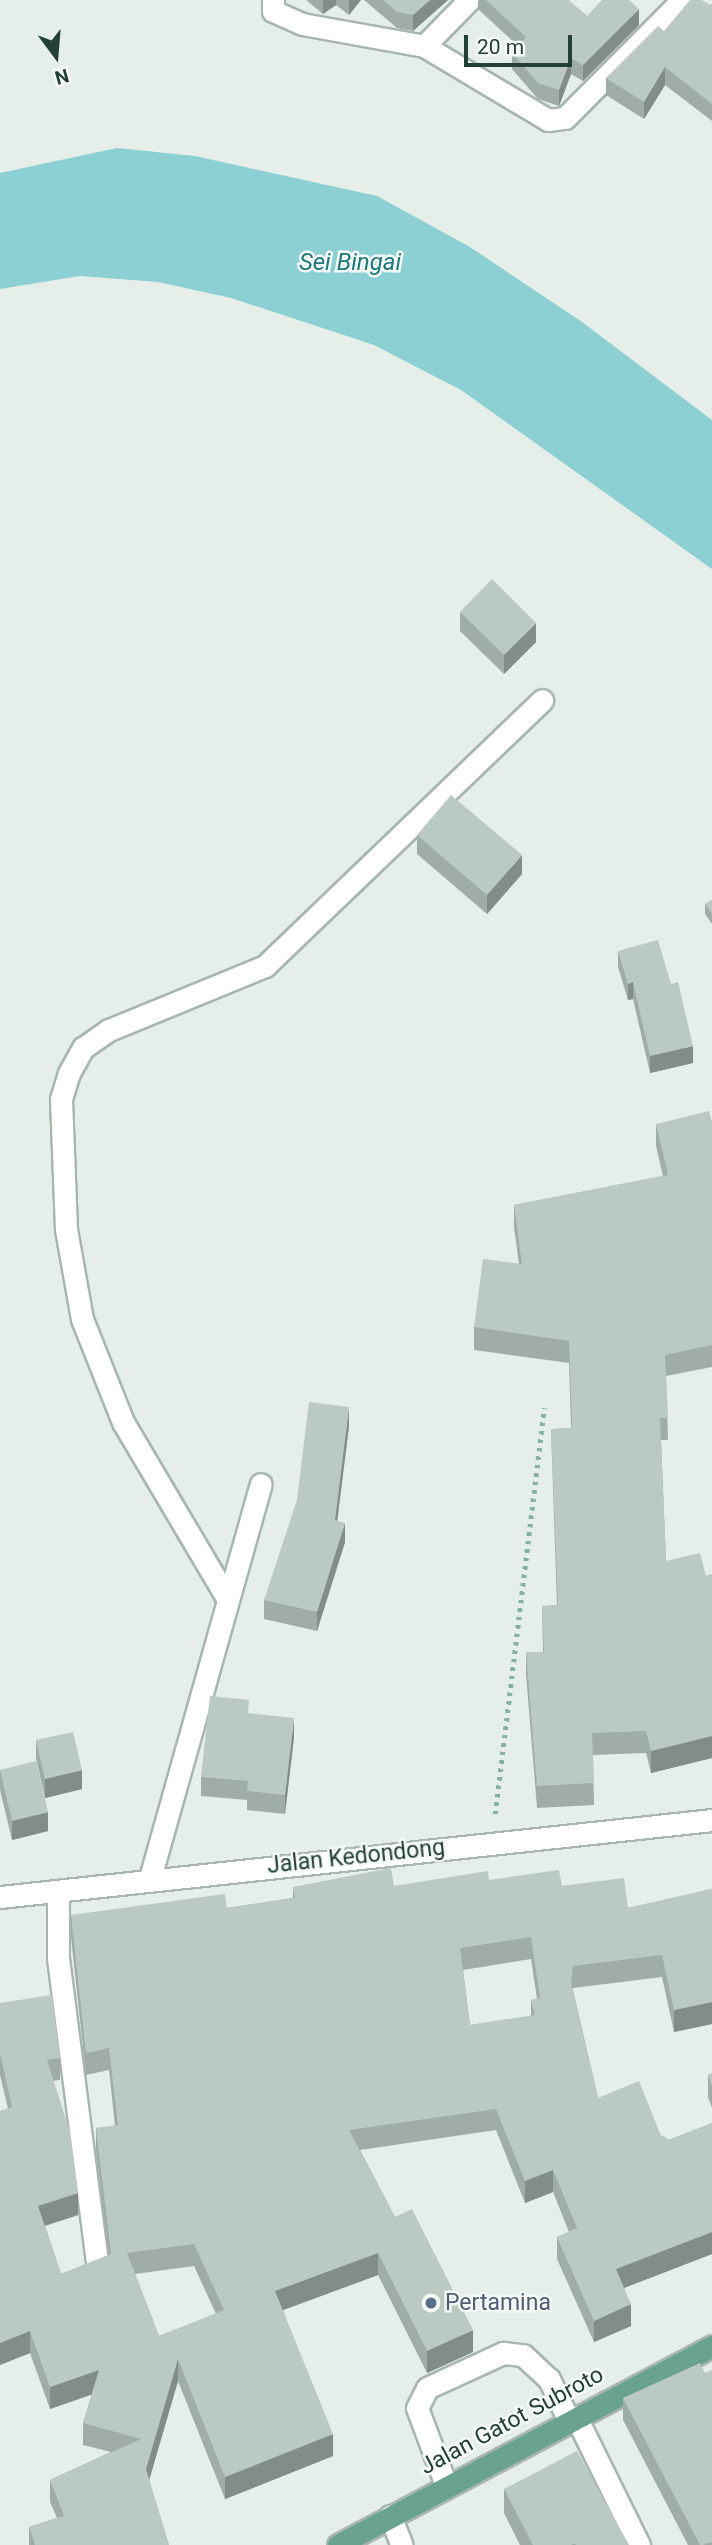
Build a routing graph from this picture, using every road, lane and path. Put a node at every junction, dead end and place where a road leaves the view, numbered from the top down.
1 (469, 0) edge
2 (682, 0) edge
3 (269, 2) edge
4 (424, 46) junction
5 (542, 700) dead end
6 (544, 1408) dead end
7 (261, 1483) dead end
8 (227, 1598) junction
9 (712, 1820) edge
10 (491, 1843) junction
11 (150, 1878) junction
12 (58, 1892) junction
13 (0, 1897) edge
14 (98, 2269) edge
15 (712, 2346) edge
16 (572, 2419) junction
17 (446, 2485) junction
18 (390, 2516) junction
19 (338, 2545) edge
20 (402, 2545) edge
21 (639, 2545) edge

1 - 4 street
2 - 4 street
3 - 4 street
5 - 8 street
6 - 10 path
7 - 8 street
8 - 11 street
9 - 10 street, Jalan Kedondong
10 - 11 street, Jalan Kedondong
11 - 12 street, Jalan Kedondong
12 - 13 street, Jalan Kedondong
12 - 14 street
15 - 16 main road, Jalan Gatot Subroto
16 - 17 main road, Jalan Gatot Subroto
16 - 17 street
16 - 21 street
17 - 18 main road, Jalan Gatot Subroto
18 - 19 main road, Jalan Gatot Subroto
18 - 20 street

